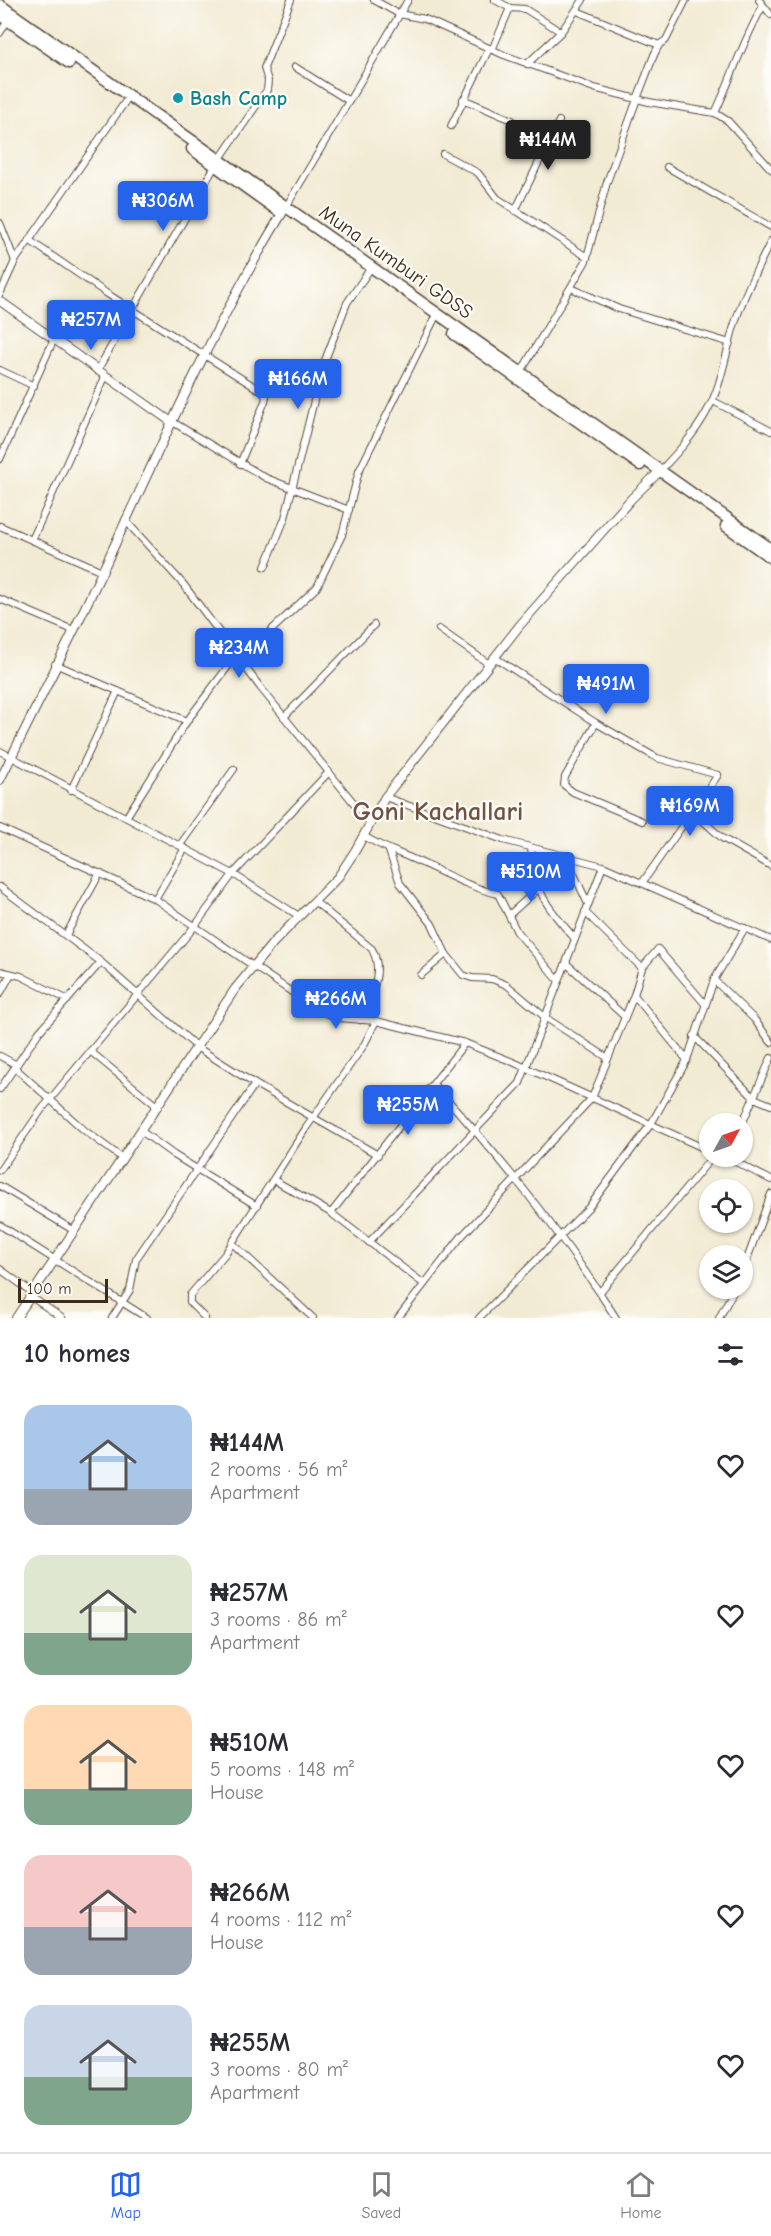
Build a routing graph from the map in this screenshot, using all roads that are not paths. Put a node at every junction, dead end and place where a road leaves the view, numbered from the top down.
1 (291, 0) edge
2 (374, 0) edge
3 (408, 0) edge
4 (495, 0) edge
5 (583, 0) edge
6 (686, 0) edge
7 (761, 3) edge
8 (0, 5) edge
9 (510, 8) junction
10 (577, 11) junction
11 (399, 14) junction
12 (771, 15) edge
13 (4, 17) edge
14 (561, 32) junction
15 (0, 33) edge
16 (659, 45) junction
17 (490, 50) junction
18 (527, 64) junction
19 (296, 67) dead end
20 (463, 99) junction
21 (637, 99) junction
22 (349, 101) junction
23 (124, 102) junction
24 (715, 113) junction
25 (512, 120) dead end
26 (560, 121) dead end
27 (451, 126) dead end
28 (443, 154) dead end
29 (217, 163) junction
30 (667, 167) dead end
31 (771, 169) edge
32 (284, 210) junction
33 (516, 211) junction
34 (0, 226) edge
35 (771, 227) edge
36 (29, 240) junction
37 (771, 241) edge
38 (587, 256) junction
39 (15, 261) junction
40 (368, 272) junction
41 (571, 288) junction
42 (0, 294) edge
43 (0, 301) edge
44 (133, 311) junction
45 (434, 320) junction
46 (54, 339) junction
47 (730, 343) junction
48 (205, 356) junction
49 (0, 370) edge
50 (97, 371) junction
51 (521, 372) junction
52 (105, 377) junction
53 (33, 386) junction
54 (712, 401) junction
55 (170, 421) junction
56 (771, 431) edge
57 (0, 459) edge
58 (240, 464) junction
59 (658, 474) junction
60 (292, 490) junction
61 (349, 510) junction
62 (124, 519) junction
63 (0, 526) edge
64 (32, 540) junction
65 (771, 549) edge
66 (771, 558) edge
67 (265, 567) dead end
68 (102, 571) junction
69 (0, 599) edge
70 (374, 625) dead end
71 (440, 629) dead end
72 (73, 630) junction
73 (238, 658) junction
74 (492, 661) junction
75 (55, 664) junction
76 (118, 691) junction
77 (284, 717) junction
78 (187, 721) junction
79 (596, 723) junction
80 (0, 752) edge
81 (11, 758) junction
82 (234, 769) dead end
83 (328, 773) junction
84 (0, 780) edge
85 (71, 790) junction
86 (384, 797) junction
87 (692, 811) junction
88 (127, 816) junction
89 (642, 821) dead end
90 (369, 823) junction
91 (0, 828) edge
92 (364, 836) junction
93 (183, 847) junction
94 (531, 848) junction
95 (389, 851) junction
96 (566, 857) junction
97 (603, 866) junction
98 (771, 866) edge
99 (100, 873) junction
100 (233, 874) junction
101 (642, 883) junction
102 (0, 887) edge
103 (538, 889) junction
104 (155, 899) junction
105 (315, 901) junction
106 (588, 904) junction
107 (585, 912) junction
108 (509, 915) junction
109 (299, 916) junction
110 (195, 926) junction
111 (745, 928) junction
112 (66, 935) junction
113 (575, 939) junction
114 (771, 940) edge
115 (446, 954) junction
116 (100, 962) junction
117 (566, 963) junction
118 (253, 966) junction
119 (642, 968) junction
120 (0, 971) edge
121 (11, 974) junction
122 (421, 975) dead end
123 (714, 980) junction
124 (559, 981) junction
125 (0, 994) edge
126 (634, 995) junction
127 (137, 996) junction
128 (68, 1000) junction
129 (705, 1004) junction
130 (625, 1017) junction
131 (546, 1018) junction
132 (360, 1020) junction
133 (376, 1021) junction
134 (694, 1036) junction
135 (771, 1042) edge
136 (465, 1044) junction
137 (198, 1048) junction
138 (90, 1051) junction
139 (0, 1056) edge
140 (608, 1058) junction
141 (771, 1058) edge
142 (687, 1060) junction
143 (14, 1065) junction
144 (525, 1067) junction
145 (255, 1084) junction
146 (434, 1085) junction
147 (0, 1089) edge
148 (592, 1098) junction
149 (754, 1098) junction
150 (50, 1099) junction
151 (771, 1105) edge
152 (158, 1107) junction
153 (747, 1113) edge
154 (313, 1116) junction
155 (651, 1124) junction
156 (141, 1131) junction
157 (476, 1131) junction
158 (699, 1146) edge
159 (378, 1155) junction
160 (122, 1158) junction
161 (704, 1167) edge
162 (746, 1167) edge
163 (197, 1169) junction
164 (0, 1170) edge
165 (274, 1180) junction
166 (516, 1180) junction
167 (771, 1180) edge
168 (0, 1186) edge
169 (771, 1194) edge
170 (257, 1206) junction
171 (331, 1213) junction
172 (0, 1225) edge
173 (73, 1230) junction
174 (561, 1238) junction
175 (369, 1242) junction
176 (232, 1243) junction
177 (752, 1245) edge
178 (56, 1260) junction
179 (0, 1269) edge
180 (424, 1284) junction
181 (600, 1292) junction
182 (32, 1294) junction
183 (729, 1299) edge
184 (123, 1301) junction
185 (16, 1318) edge
186 (62, 1318) edge
187 (112, 1318) edge
188 (147, 1318) edge
189 (205, 1318) edge
190 (313, 1318) edge
191 (398, 1318) edge
192 (479, 1318) edge
193 (616, 1318) edge
194 (719, 1318) edge

1 - 29 street
2 - 11 street
3 - 11 street
4 - 9 street
5 - 10 street
6 - 16 street
7 - 12 street
7 - 24 street
8 - 29 highway, Muna Kumburi GDSS
9 - 14 street
9 - 17 street
10 - 14 street
10 - 16 street
11 - 17 street
11 - 22 street
13 - 15 street
13 - 23 highway, Muna Kumburi GDSS
14 - 18 street
16 - 21 street
17 - 18 street
17 - 20 street
18 - 21 street
19 - 22 street
20 - 25 street
20 - 27 street
21 - 24 street
21 - 38 street
22 - 32 street
23 - 29 highway, Muna Kumburi GDSS
23 - 36 street
24 - 31 street
26 - 33 street
28 - 33 street
29 - 32 highway, Muna Kumburi GDSS
29 - 44 street
30 - 35 street
32 - 40 highway, Muna Kumburi GDSS
32 - 48 street
32 - 51 highway, Muna Kumburi GDSS
33 - 38 street
34 - 39 street
36 - 39 street
36 - 44 street
37 - 47 street
38 - 41 street
39 - 42 street
40 - 45 highway, Muna Kumburi GDSS
40 - 60 street
41 - 47 street
41 - 51 street
43 - 46 street
44 - 48 street
44 - 50 street
45 - 59 highway, Muna Kumburi GDSS
45 - 61 street
46 - 50 street
46 - 53 street
47 - 54 street
48 - 55 street
48 - 58 street
49 - 53 street
50 - 52 street
51 - 59 highway, Muna Kumburi GDSS
52 - 55 street
52 - 64 street
53 - 57 street
54 - 56 street
54 - 59 street
55 - 58 street
55 - 62 street
58 - 60 street
59 - 65 highway, Muna Kumburi GDSS
59 - 66 highway, Muna Kumburi GDSS
59 - 74 main road
60 - 61 street
60 - 67 street
61 - 73 street
62 - 68 street
62 - 73 street
63 - 64 street
64 - 68 street
68 - 72 street
69 - 72 street
70 - 77 street
71 - 74 street
72 - 75 street
73 - 77 street
73 - 78 street
74 - 79 street
74 - 86 main road
75 - 76 street
75 - 81 street
76 - 78 street
76 - 85 street
77 - 83 street
78 - 88 street
79 - 87 street
79 - 89 street
80 - 81 street
81 - 84 street
81 - 85 street
82 - 93 street
83 - 90 street
83 - 100 street
85 - 88 street
86 - 90 main road
86 - 94 street
87 - 98 street
87 - 101 street
88 - 93 street
90 - 92 main road
91 - 99 street
92 - 95 street
92 - 105 main road
93 - 100 street
93 - 104 street
94 - 96 street
94 - 103 street
95 - 108 street
95 - 115 street
96 - 97 street
96 - 106 street
97 - 101 street
97 - 106 street
99 - 104 street
99 - 112 street
100 - 109 street
100 - 110 street
101 - 111 street
102 - 112 street
103 - 108 street
103 - 113 street
104 - 110 street
105 - 109 main road
105 - 132 street
106 - 107 street
107 - 113 street
107 - 119 street
108 - 124 street
109 - 118 main road
110 - 118 street
110 - 127 street
111 - 114 street
111 - 123 street
112 - 116 street
113 - 117 street
115 - 122 street
115 - 131 street
116 - 127 street
116 - 128 street
117 - 124 street
117 - 130 street
118 - 132 street
118 - 137 main road
119 - 126 street
119 - 129 street
120 - 121 street
121 - 125 street
121 - 128 street
123 - 129 street
123 - 135 street
124 - 131 street
126 - 130 street
126 - 142 street
127 - 137 street
127 - 138 street
128 - 143 street
129 - 134 street
130 - 140 street
131 - 140 street
131 - 144 street
132 - 133 street
133 - 136 street
133 - 154 street
134 - 142 street
134 - 149 street
136 - 144 street
136 - 146 street
137 - 145 street
137 - 152 main road
138 - 150 street
138 - 152 street
139 - 143 street
140 - 148 street
141 - 149 street
142 - 155 street
143 - 147 street
143 - 150 street
144 - 148 street
144 - 157 street
145 - 154 street
145 - 163 street
146 - 157 street
146 - 159 street
148 - 155 street
148 - 166 street
149 - 151 street
149 - 153 street
150 - 160 street
150 - 164 street
152 - 156 main road
154 - 159 street
154 - 165 street
155 - 158 street
155 - 174 street
156 - 160 main road
156 - 163 street
157 - 166 street
157 - 175 street
159 - 171 street
160 - 173 main road
161 - 181 street
162 - 167 street
163 - 170 street
163 - 184 street
165 - 170 street
165 - 171 street
166 - 174 street
166 - 180 street
168 - 173 street
169 - 177 street
170 - 176 street
171 - 175 street
172 - 178 street
173 - 178 main road
174 - 181 street
174 - 192 street
175 - 180 street
176 - 189 street
176 - 190 street
178 - 182 main road
178 - 184 street
179 - 182 street
180 - 191 street
181 - 193 street
182 - 185 main road
182 - 186 street
183 - 194 street
184 - 187 street
184 - 188 street

